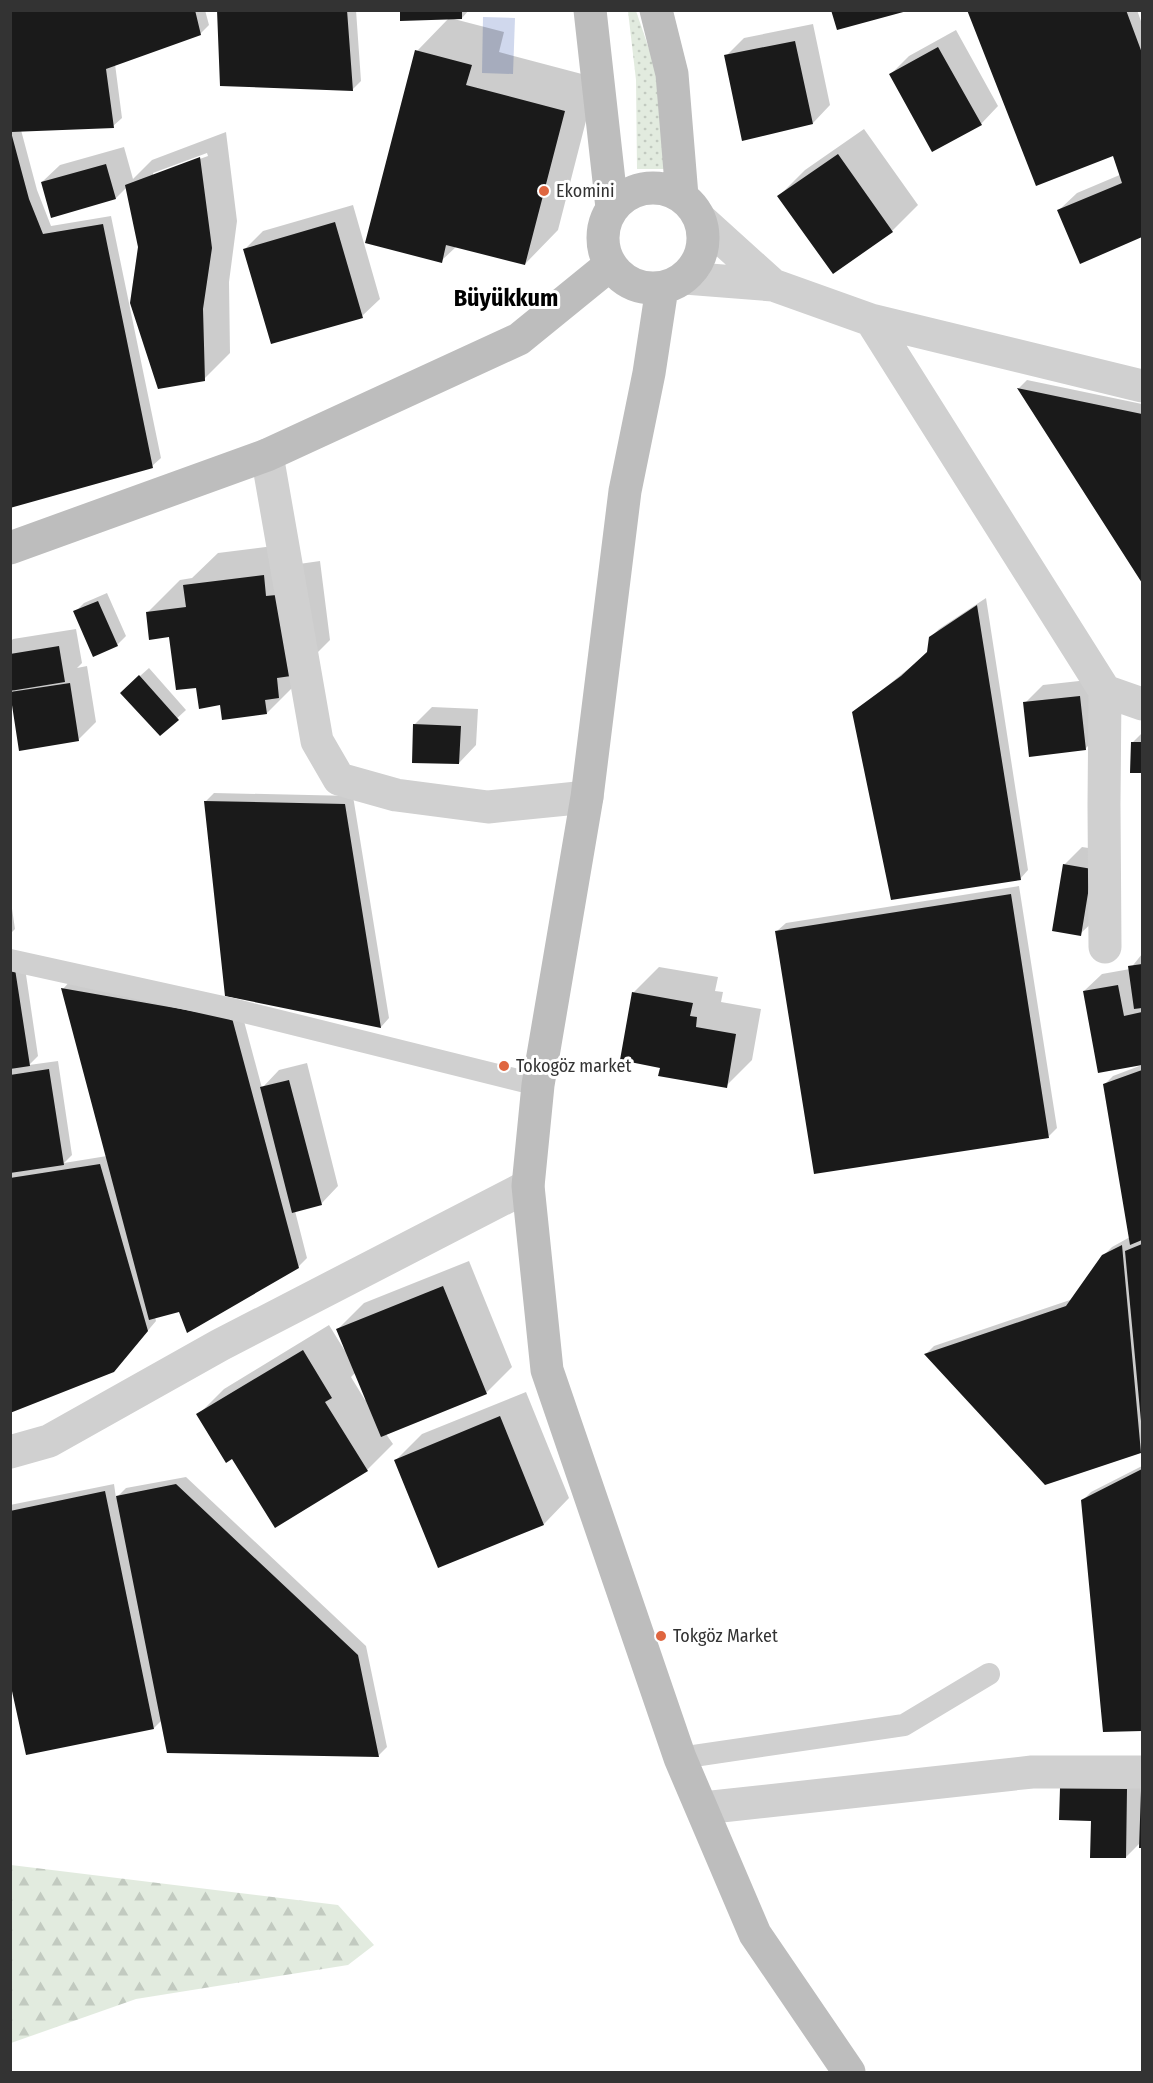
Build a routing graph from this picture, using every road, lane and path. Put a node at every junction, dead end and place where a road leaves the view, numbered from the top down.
1 (590, 10) edge
2 (656, 10) edge
3 (612, 208) junction
4 (692, 208) junction
5 (610, 265) junction
6 (673, 283) junction
7 (774, 285) junction
8 (871, 321) junction
9 (1143, 386) edge
10 (267, 455) junction
11 (10, 548) edge
12 (1105, 691) junction
13 (1143, 704) edge
14 (587, 797) junction
15 (1105, 947) dead end
16 (10, 960) edge
17 (538, 1085) junction
18 (528, 1186) junction
19 (10, 1452) edge
20 (989, 1674) dead end
21 (680, 1758) junction
22 (1143, 1772) edge
23 (703, 1808) junction
24 (849, 2073) edge

1 - 3 street
2 - 4 street
3 - 4 street
3 - 5 street
4 - 6 street
4 - 7 street
5 - 6 street
5 - 10 street
6 - 7 street
6 - 14 street
7 - 8 street
8 - 9 street
8 - 12 street
10 - 11 street
10 - 14 street
12 - 13 street
12 - 15 street
14 - 17 street
16 - 17 lane
17 - 18 street
18 - 19 street
18 - 21 street
20 - 21 lane
21 - 23 street
22 - 23 street
23 - 24 street

